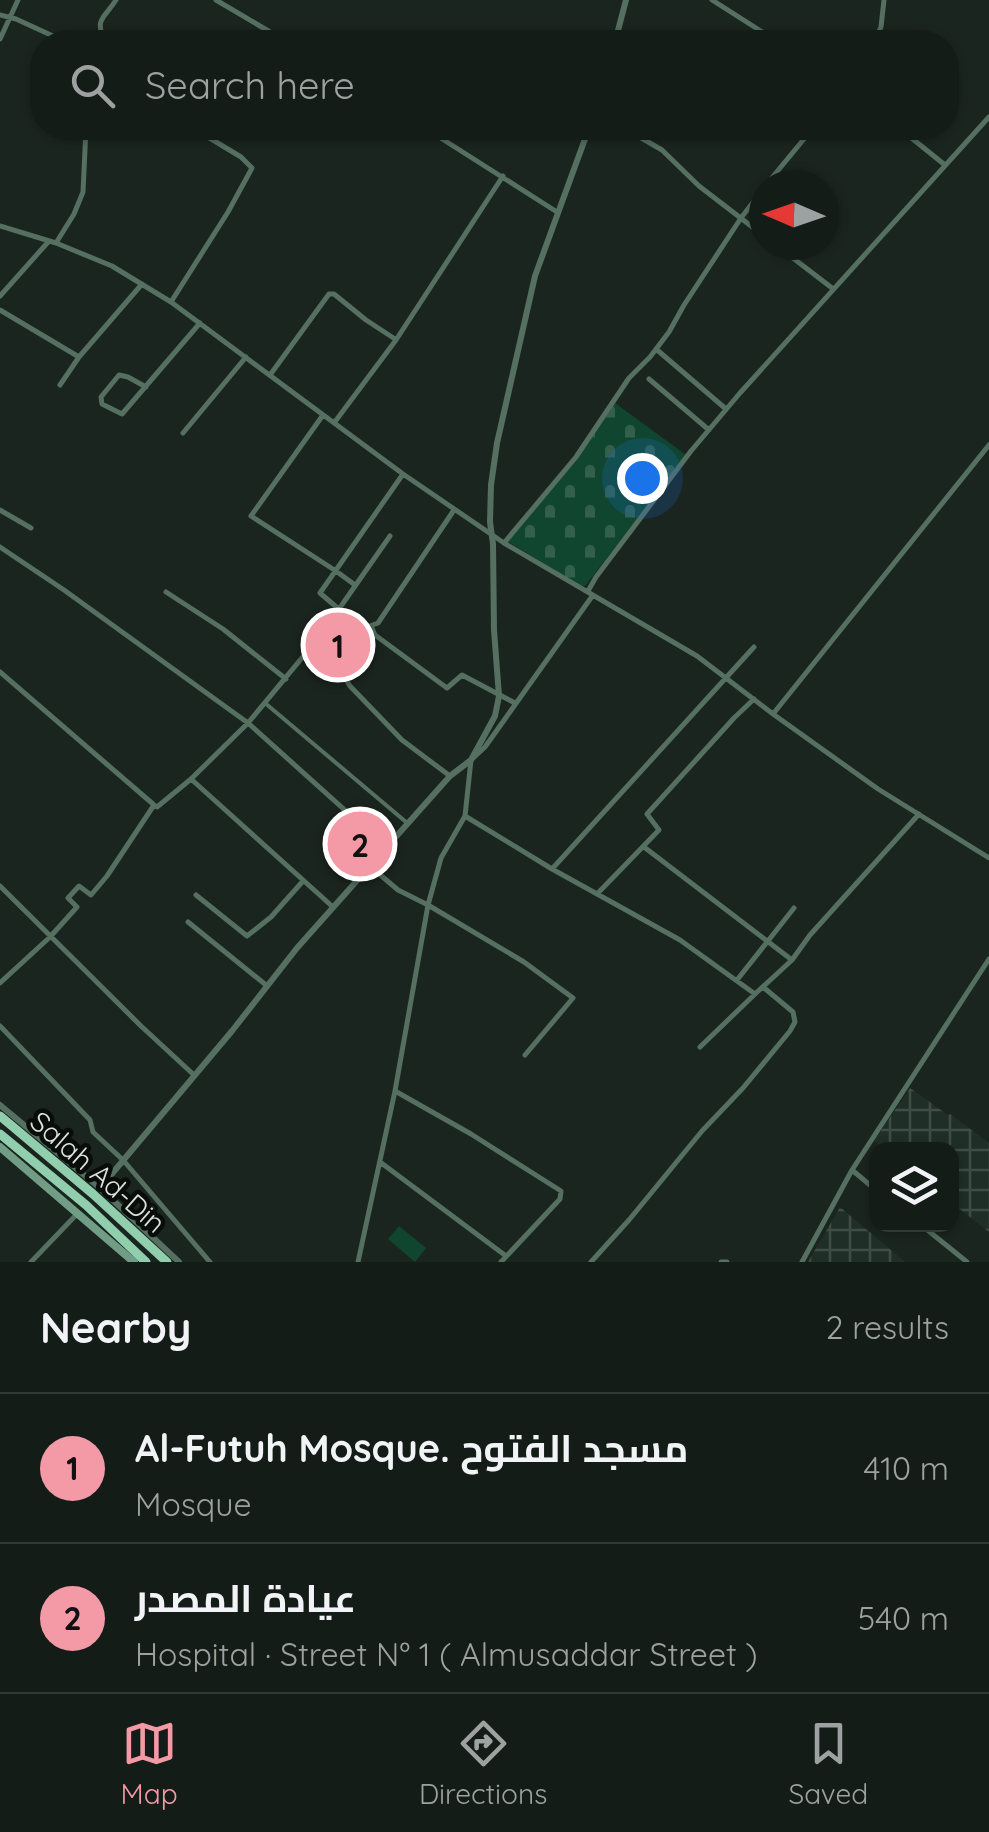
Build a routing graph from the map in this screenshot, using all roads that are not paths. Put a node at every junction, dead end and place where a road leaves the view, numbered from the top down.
1 (18, 0) edge
2 (116, 0) edge
3 (216, 0) edge
4 (626, 0) edge
5 (712, 0) edge
6 (884, 0) edge
7 (0, 15) edge
8 (10, 19) junction
9 (40, 30) edge
10 (100, 30) edge
11 (266, 30) edge
12 (618, 30) edge
13 (759, 30) edge
14 (880, 30) edge
15 (0, 39) edge
16 (989, 117) edge
17 (86, 140) edge
18 (212, 140) edge
19 (444, 140) edge
20 (584, 140) edge
21 (645, 140) edge
22 (803, 140) edge
23 (914, 140) edge
24 (945, 165) junction
25 (778, 170) edge
26 (503, 176) junction
27 (749, 206) edge
28 (557, 212) junction
29 (740, 218) junction
30 (749, 225) edge
31 (0, 226) edge
32 (52, 242) junction
33 (796, 260) edge
34 (142, 284) junction
35 (832, 288) junction
36 (0, 296) edge
37 (171, 302) junction
38 (0, 310) edge
39 (200, 323) junction
40 (396, 340) junction
41 (656, 349) junction
42 (79, 357) junction
43 (246, 357) junction
44 (270, 376) junction
45 (649, 379) dead end
46 (60, 385) dead end
47 (146, 387) junction
48 (726, 409) junction
49 (323, 415) junction
50 (334, 423) junction
51 (709, 430) junction
52 (183, 433) dead end
53 (989, 444) edge
54 (403, 474) junction
55 (0, 510) edge
56 (455, 510) junction
57 (31, 528) dead end
58 (492, 534) junction
59 (390, 536) dead end
60 (504, 543) junction
61 (0, 547) edge
62 (336, 570) junction
63 (355, 585) junction
64 (166, 592) dead end
65 (590, 593) junction
66 (340, 610) junction
67 (371, 626) junction
68 (320, 638) junction
69 (754, 647) dead end
70 (0, 672) edge
71 (725, 677) junction
72 (286, 678) junction
73 (500, 696) junction
74 (754, 699) junction
75 (265, 703) junction
76 (515, 703) junction
77 (773, 714) junction
78 (248, 723) junction
79 (471, 760) junction
80 (450, 776) junction
81 (191, 779) junction
82 (154, 805) junction
83 (919, 814) junction
84 (465, 816) junction
85 (408, 824) junction
86 (644, 847) junction
87 (388, 848) junction
88 (989, 858) edge
89 (371, 867) junction
90 (552, 868) junction
91 (303, 880) junction
92 (0, 886) edge
93 (598, 893) junction
94 (196, 895) dead end
95 (428, 905) junction
96 (333, 907) junction
97 (794, 908) dead end
98 (188, 922) dead end
99 (50, 937) junction
100 (768, 942) junction
101 (989, 959) edge
102 (792, 960) junction
103 (737, 980) junction
104 (0, 983) edge
105 (266, 985) junction
106 (763, 987) junction
107 (756, 994) junction
108 (0, 1026) edge
109 (700, 1046) dead end
110 (525, 1054) dead end
111 (194, 1076) junction
112 (395, 1091) junction
113 (0, 1105) edge
114 (0, 1116) edge
115 (0, 1134) edge
116 (0, 1146) edge
117 (52, 1154) junction
118 (123, 1160) junction
119 (380, 1162) junction
120 (852, 1170) junction
121 (869, 1184) edge
122 (100, 1188) junction
123 (79, 1212) junction
124 (930, 1232) edge
125 (504, 1259) edge
126 (31, 1262) edge
127 (134, 1262) edge
128 (146, 1262) edge
129 (167, 1262) edge
130 (180, 1262) edge
131 (210, 1262) edge
132 (358, 1262) edge
133 (590, 1262) edge
134 (802, 1262) edge
135 (967, 1262) edge

1 - 8 street
2 - 10 street
3 - 11 street
4 - 12 street
5 - 13 street
6 - 14 street
7 - 8 street
8 - 9 street
8 - 15 street
16 - 24 street
17 - 32 street
18 - 37 street
19 - 26 street
20 - 28 street
21 - 29 street
22 - 25 street
23 - 24 street
24 - 35 street
26 - 28 street
26 - 40 street
27 - 29 street
28 - 58 street
29 - 30 street
29 - 41 street
31 - 32 street
32 - 34 street
32 - 36 street
33 - 35 street
34 - 37 street
34 - 42 street
35 - 48 street
37 - 39 street
38 - 42 street
39 - 43 street
39 - 47 street
40 - 44 street
40 - 50 street
41 - 48 street
41 - 60 street
42 - 46 street
43 - 44 street
43 - 52 street
44 - 49 street
45 - 51 street
47 - 47 street
48 - 51 street
49 - 50 street
49 - 62 street
50 - 54 street
51 - 65 street
53 - 77 street
54 - 56 street
54 - 62 street
55 - 57 street
56 - 58 street
56 - 67 street
58 - 60 street
58 - 73 street
59 - 63 street
60 - 65 street
61 - 78 street
62 - 63 street
62 - 66 street
63 - 66 street
64 - 72 street
65 - 71 street
65 - 76 street
66 - 67 street
66 - 68 street
67 - 73 street
68 - 72 street
68 - 80 street
69 - 71 street
70 - 82 street
71 - 74 street
71 - 90 street
72 - 75 street
73 - 76 street
73 - 79 street
74 - 77 street
74 - 86 street
75 - 78 street
75 - 85 street
76 - 79 street
77 - 83 street
78 - 81 street
78 - 87 street
79 - 80 street
79 - 84 street
80 - 85 street
81 - 82 street
81 - 91 street
82 - 99 street
83 - 88 street
83 - 102 street
84 - 90 street
84 - 95 street
85 - 87 street
86 - 93 street
86 - 100 street
87 - 89 street
89 - 95 street
89 - 96 street
90 - 93 street
91 - 94 street
91 - 96 street
92 - 99 street
93 - 103 street
95 - 110 street
95 - 112 street
96 - 105 street
97 - 100 street
98 - 105 street
99 - 104 street
99 - 111 street
100 - 102 street
100 - 103 street
101 - 120 street
102 - 106 street
103 - 107 street
105 - 111 street
106 - 107 street
106 - 133 street
107 - 109 street
108 - 118 street
111 - 118 street
112 - 119 street
112 - 125 street
113 - 117 street
114 - 117 highway, Salah Ad-Din
115 - 128 highway, Salah Ad-Din
116 - 123 main road
117 - 122 street
117 - 129 highway, Salah Ad-Din
118 - 122 street
118 - 131 street
119 - 125 street
119 - 132 street
120 - 121 street
120 - 134 street
122 - 130 street
123 - 126 street
123 - 127 main road
124 - 135 street

